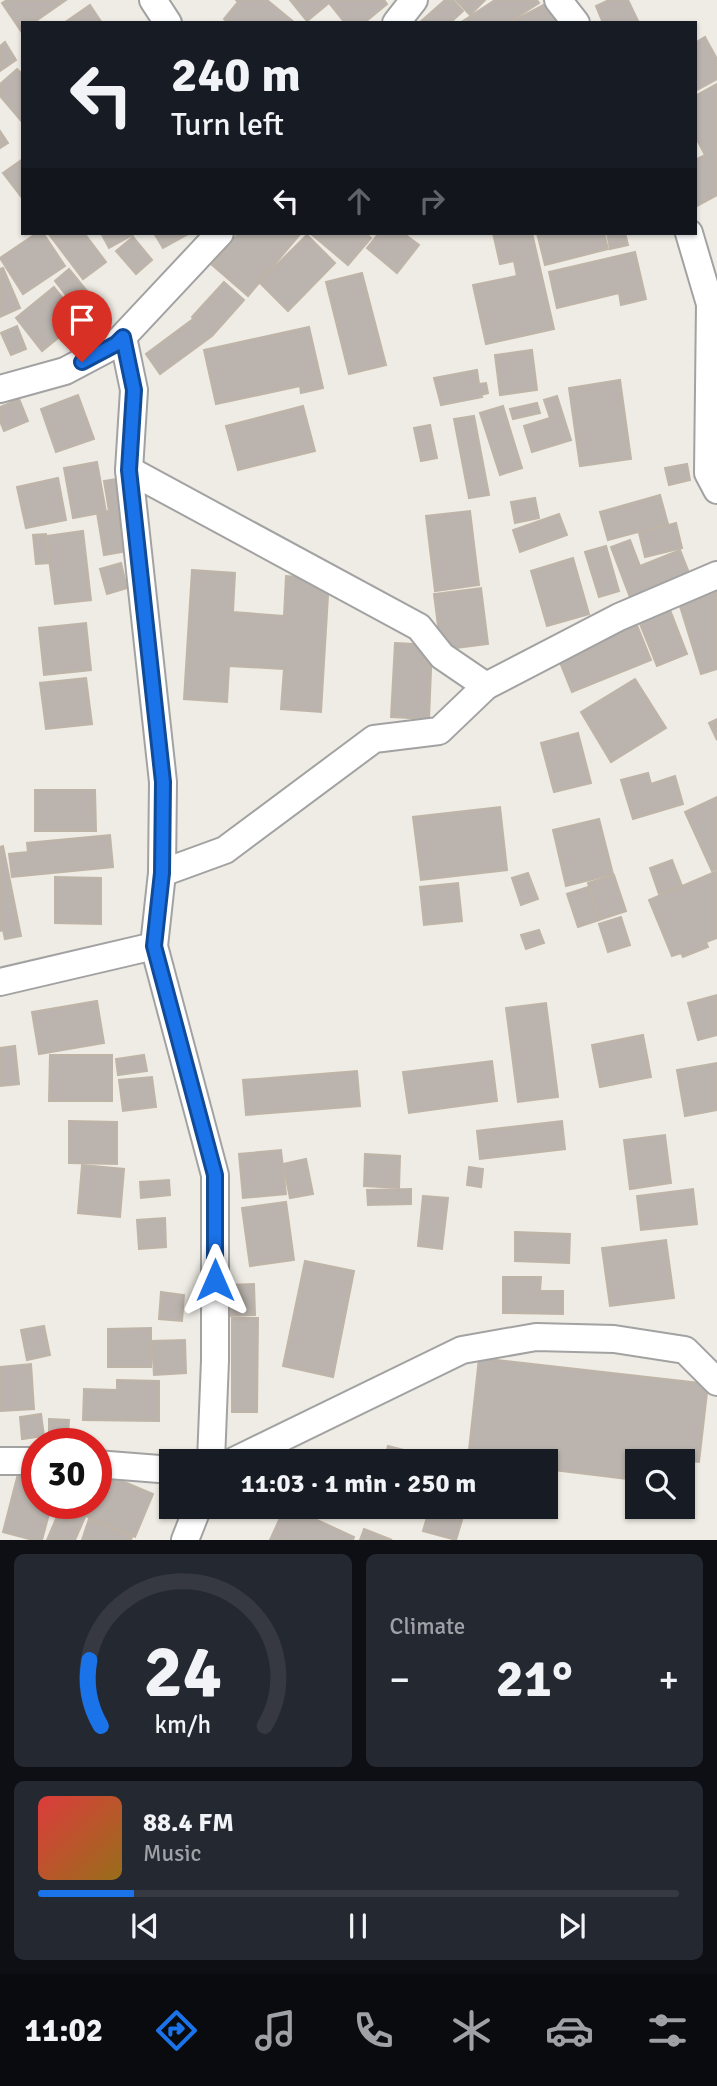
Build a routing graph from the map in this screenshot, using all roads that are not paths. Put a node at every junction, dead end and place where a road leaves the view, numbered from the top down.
1 (153, 0) edge
2 (414, 0) edge
3 (558, 0) edge
4 (167, 21) edge
5 (398, 21) edge
6 (574, 21) edge
7 (218, 235) edge
8 (690, 235) edge
9 (714, 303) edge
10 (123, 337) junction
11 (0, 389) edge
12 (129, 470) junction
13 (714, 479) edge
14 (717, 575) edge
15 (486, 686) junction
16 (162, 873) junction
17 (154, 946) junction
18 (0, 982) edge
19 (717, 1382) edge
20 (211, 1449) edge
21 (259, 1449) edge
22 (0, 1461) edge
23 (21, 1461) edge
24 (112, 1465) edge
25 (159, 1469) edge
26 (193, 1519) edge
27 (185, 1540) edge

1 - 4 street
2 - 5 street
3 - 6 street
7 - 10 street
8 - 9 street
9 - 13 street
10 - 11 street
10 - 12 street
12 - 15 street
12 - 16 street
14 - 15 street
15 - 16 street
16 - 17 street
17 - 18 street
17 - 20 street
19 - 21 street
22 - 23 street
24 - 25 street
26 - 27 street

